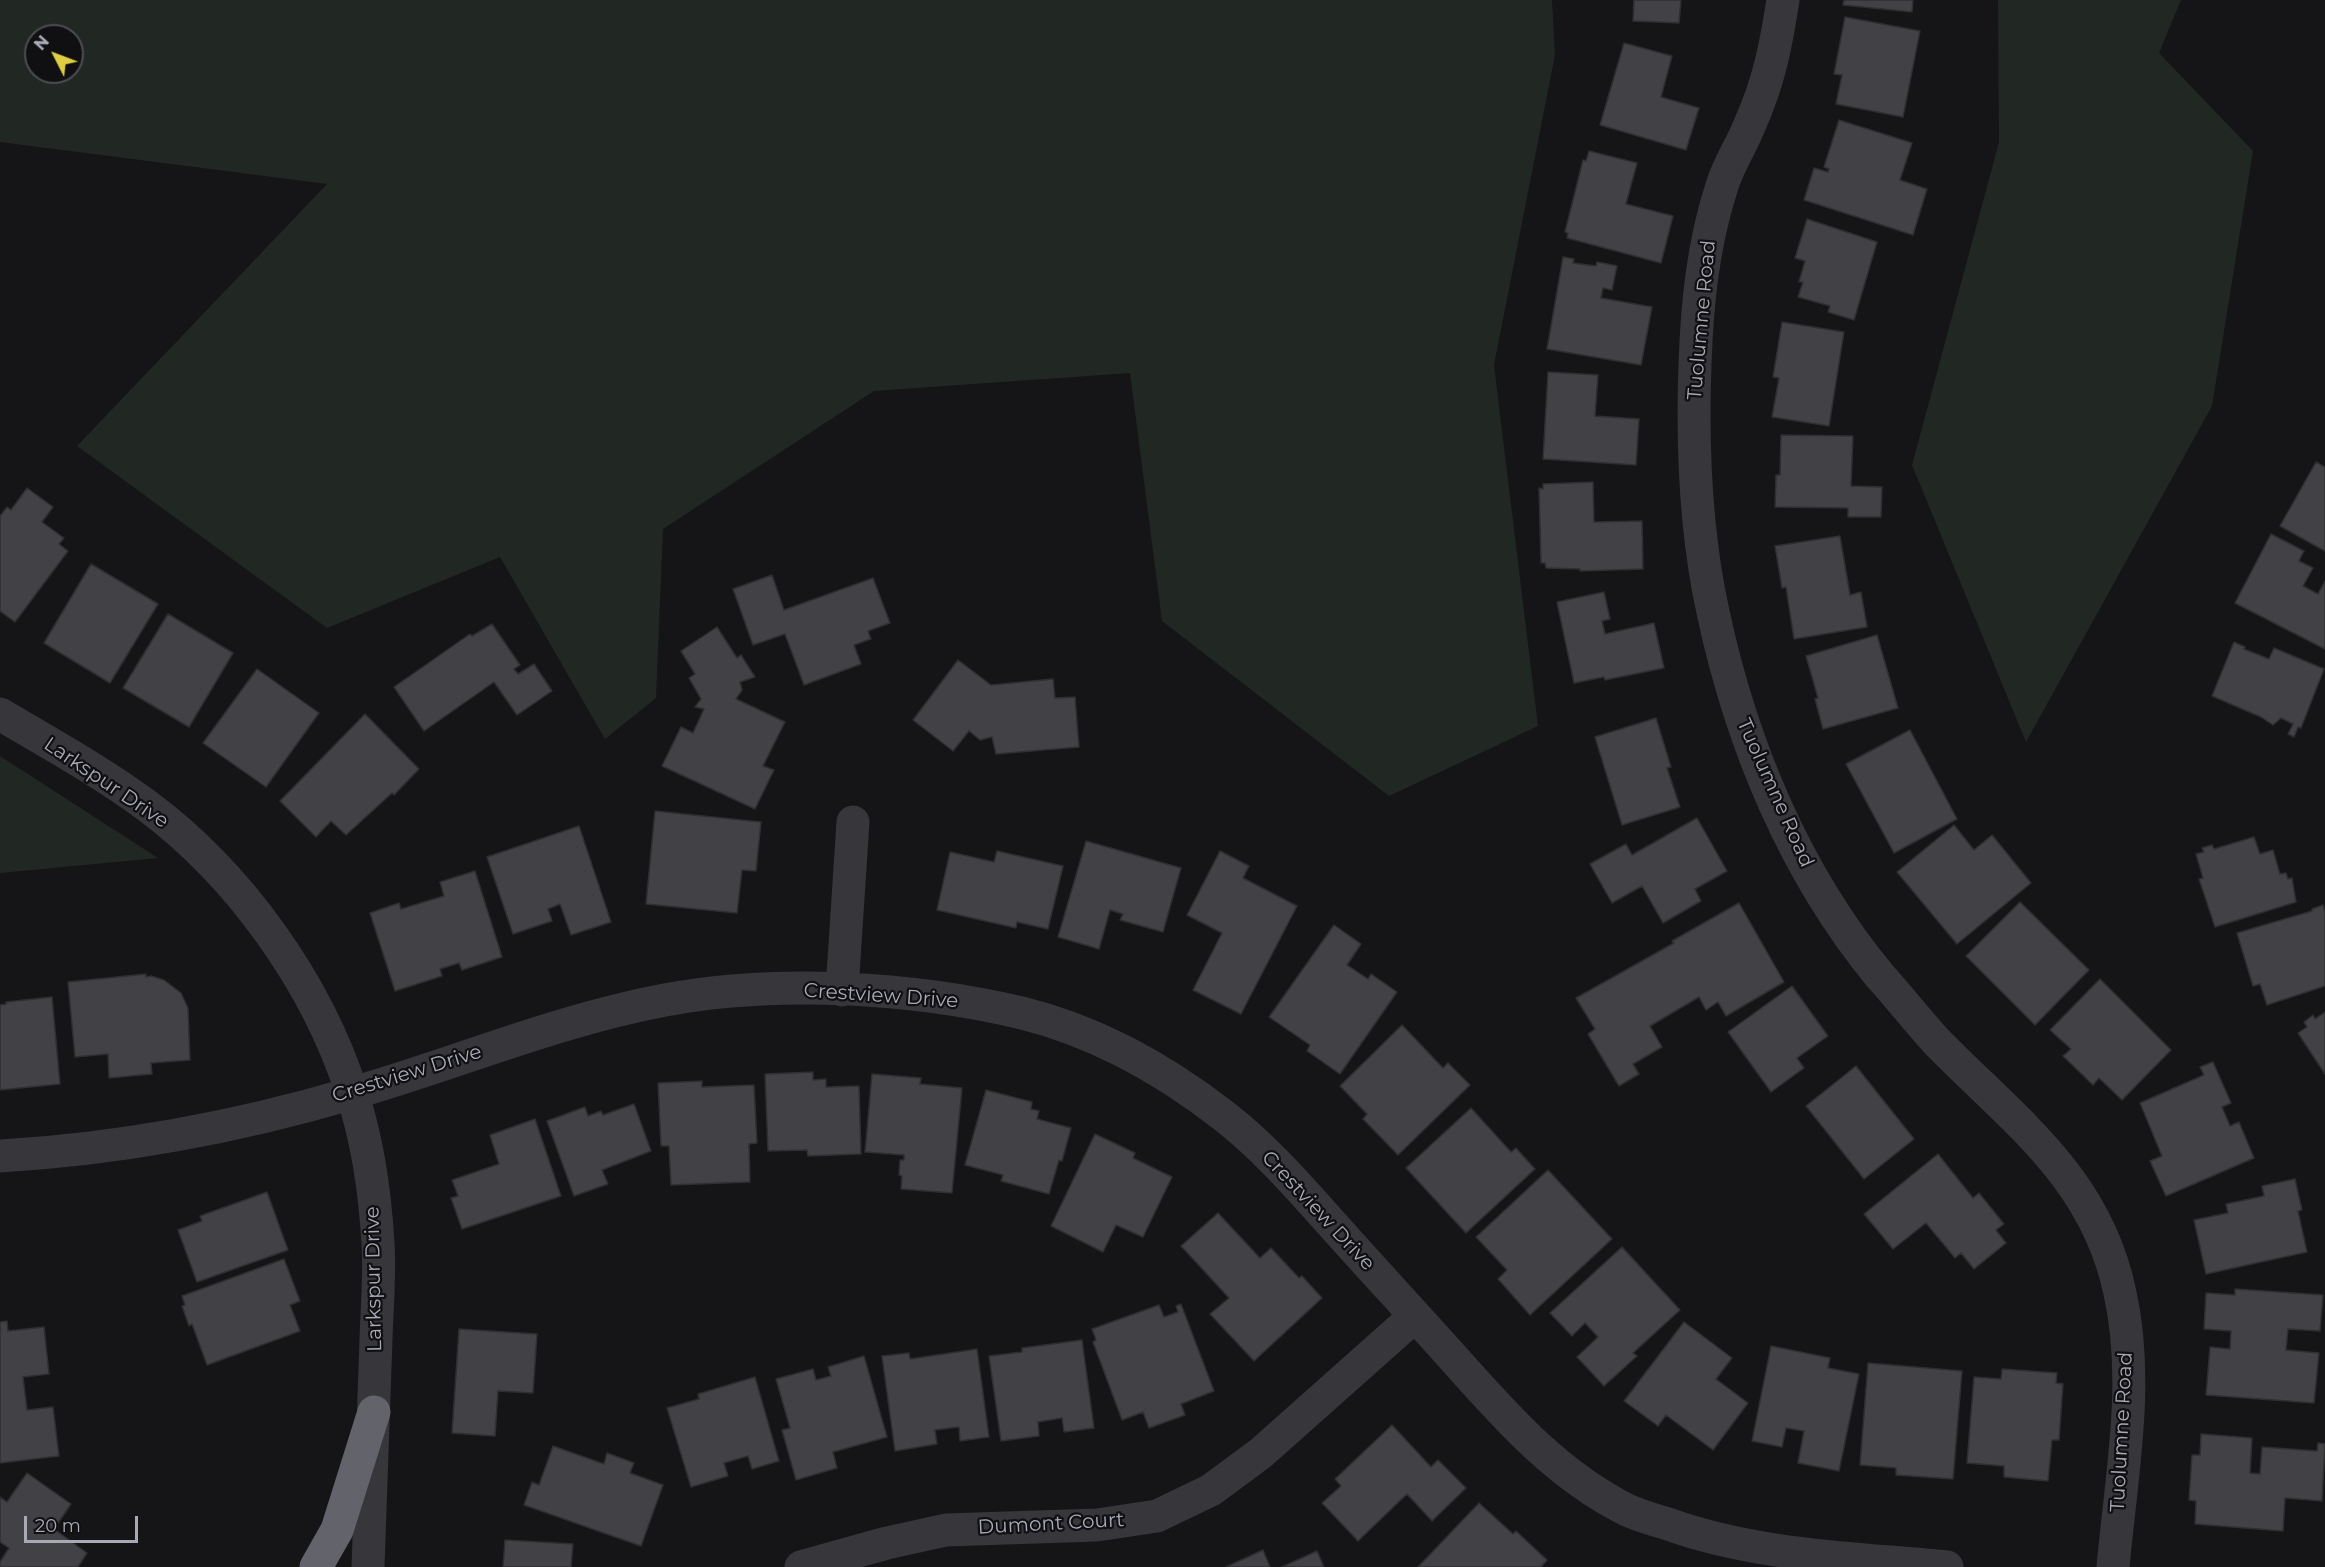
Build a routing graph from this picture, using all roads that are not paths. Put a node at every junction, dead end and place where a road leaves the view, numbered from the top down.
1 (1783, 0) edge
2 (0, 714) edge
3 (853, 822) dead end
4 (842, 990) junction
5 (352, 1093) junction
6 (0, 1156) edge
7 (1415, 1316) junction
8 (374, 1412) junction
9 (372, 1559) edge
10 (316, 1567) edge
11 (801, 1567) edge
12 (1947, 1567) edge
13 (2113, 1567) edge

1 - 13 street, Tuolumne Road
2 - 5 street, Larkspur Drive
3 - 4 street
4 - 5 street, Crestview Drive
4 - 7 street, Crestview Drive
5 - 6 street, Crestview Drive
5 - 8 street, Larkspur Drive
7 - 11 street, Dumont Court
7 - 12 street, Crestview Drive
8 - 9 street, Larkspur Drive
8 - 10 highway

